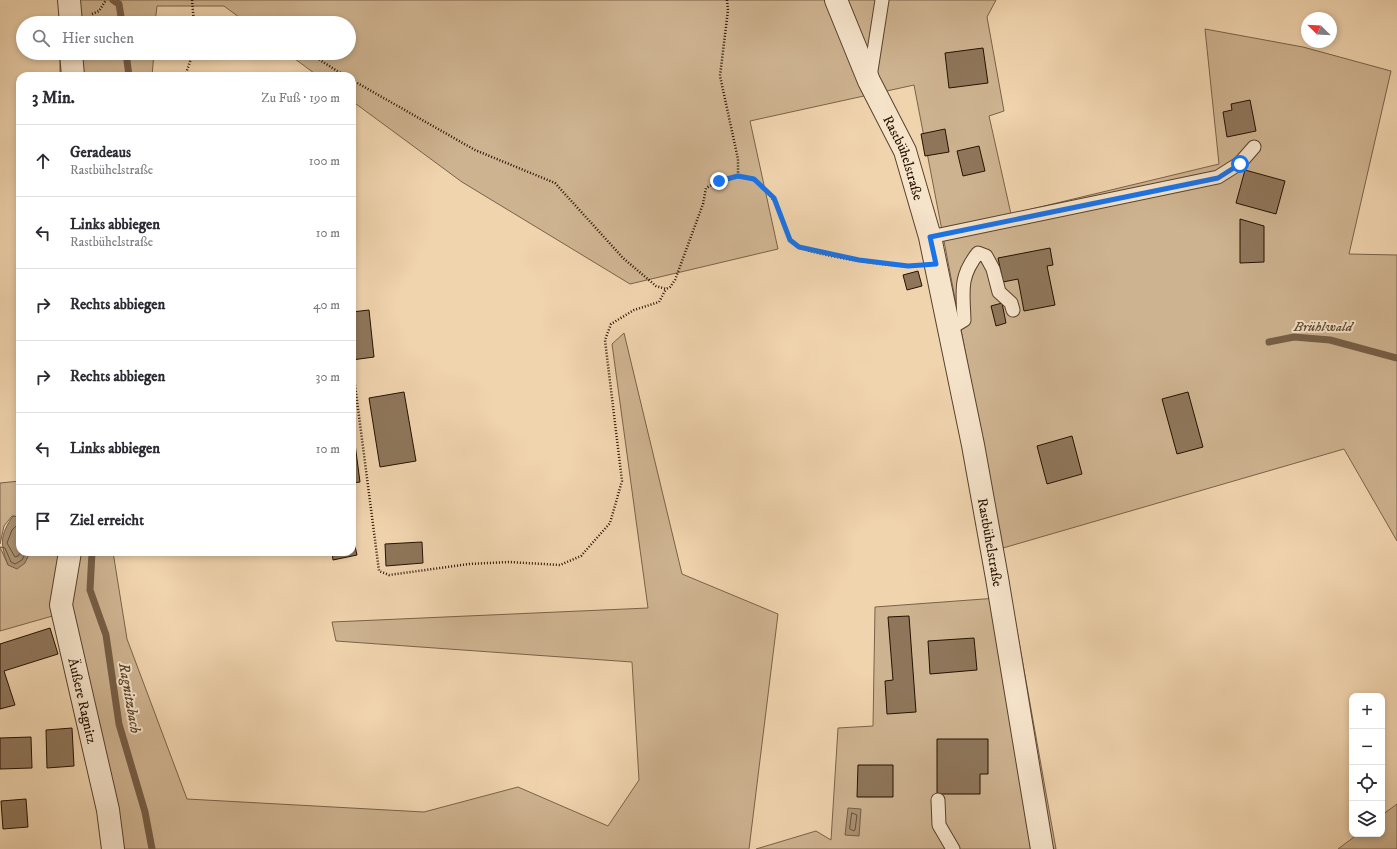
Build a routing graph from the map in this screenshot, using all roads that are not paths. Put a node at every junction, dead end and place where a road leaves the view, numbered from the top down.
1 (69, 0) edge
2 (836, 0) edge
3 (882, 0) edge
4 (70, 16) edge
5 (72, 60) edge
6 (73, 72) edge
7 (869, 81) junction
8 (1254, 147) dead end
9 (930, 237) junction
10 (1013, 310) dead end
11 (949, 329) junction
12 (69, 556) edge
13 (938, 800) dead end
14 (113, 849) edge
15 (953, 849) edge
16 (1042, 849) edge

1 - 4 street
2 - 7 street, Rastbühelstraße
3 - 7 lane
5 - 6 street
7 - 9 street, Rastbühelstraße
8 - 9 lane
9 - 11 street, Rastbühelstraße
10 - 11 lane
11 - 16 street, Rastbühelstraße
12 - 14 street, Äußere Ragnitz
13 - 15 lane

